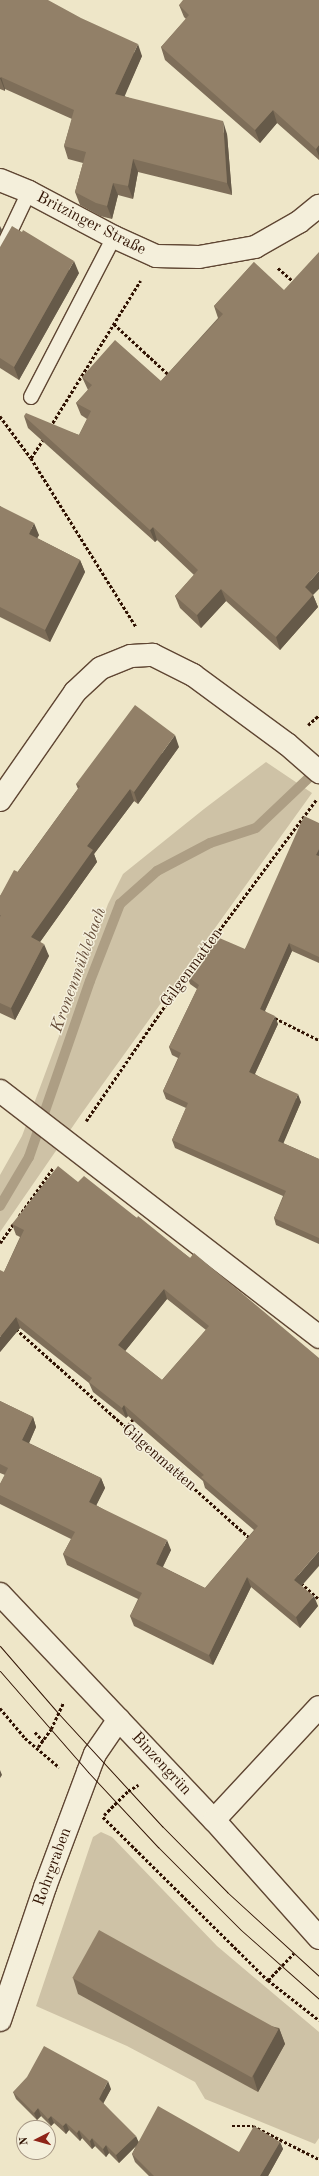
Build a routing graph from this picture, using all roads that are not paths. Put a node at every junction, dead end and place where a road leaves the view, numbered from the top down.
1 (0, 180) edge
2 (29, 192) junction
3 (319, 206) edge
4 (114, 237) junction
5 (0, 253) edge
6 (31, 397) dead end
7 (319, 772) edge
8 (0, 800) edge
9 (0, 1091) edge
10 (319, 1337) edge
11 (0, 1594) edge
12 (319, 1707) edge
13 (119, 1719) junction
14 (214, 1820) junction
15 (319, 1938) edge
16 (0, 2020) edge

1 - 2 street, Britzinger Straße
2 - 4 street, Britzinger Straße
2 - 5 lane
3 - 4 street, Britzinger Straße
4 - 6 lane
7 - 8 street
9 - 10 street
11 - 13 street, Binzengrün
12 - 14 street
13 - 14 street, Binzengrün
13 - 16 street, Rohrgraben
14 - 15 street, Binzengrün

